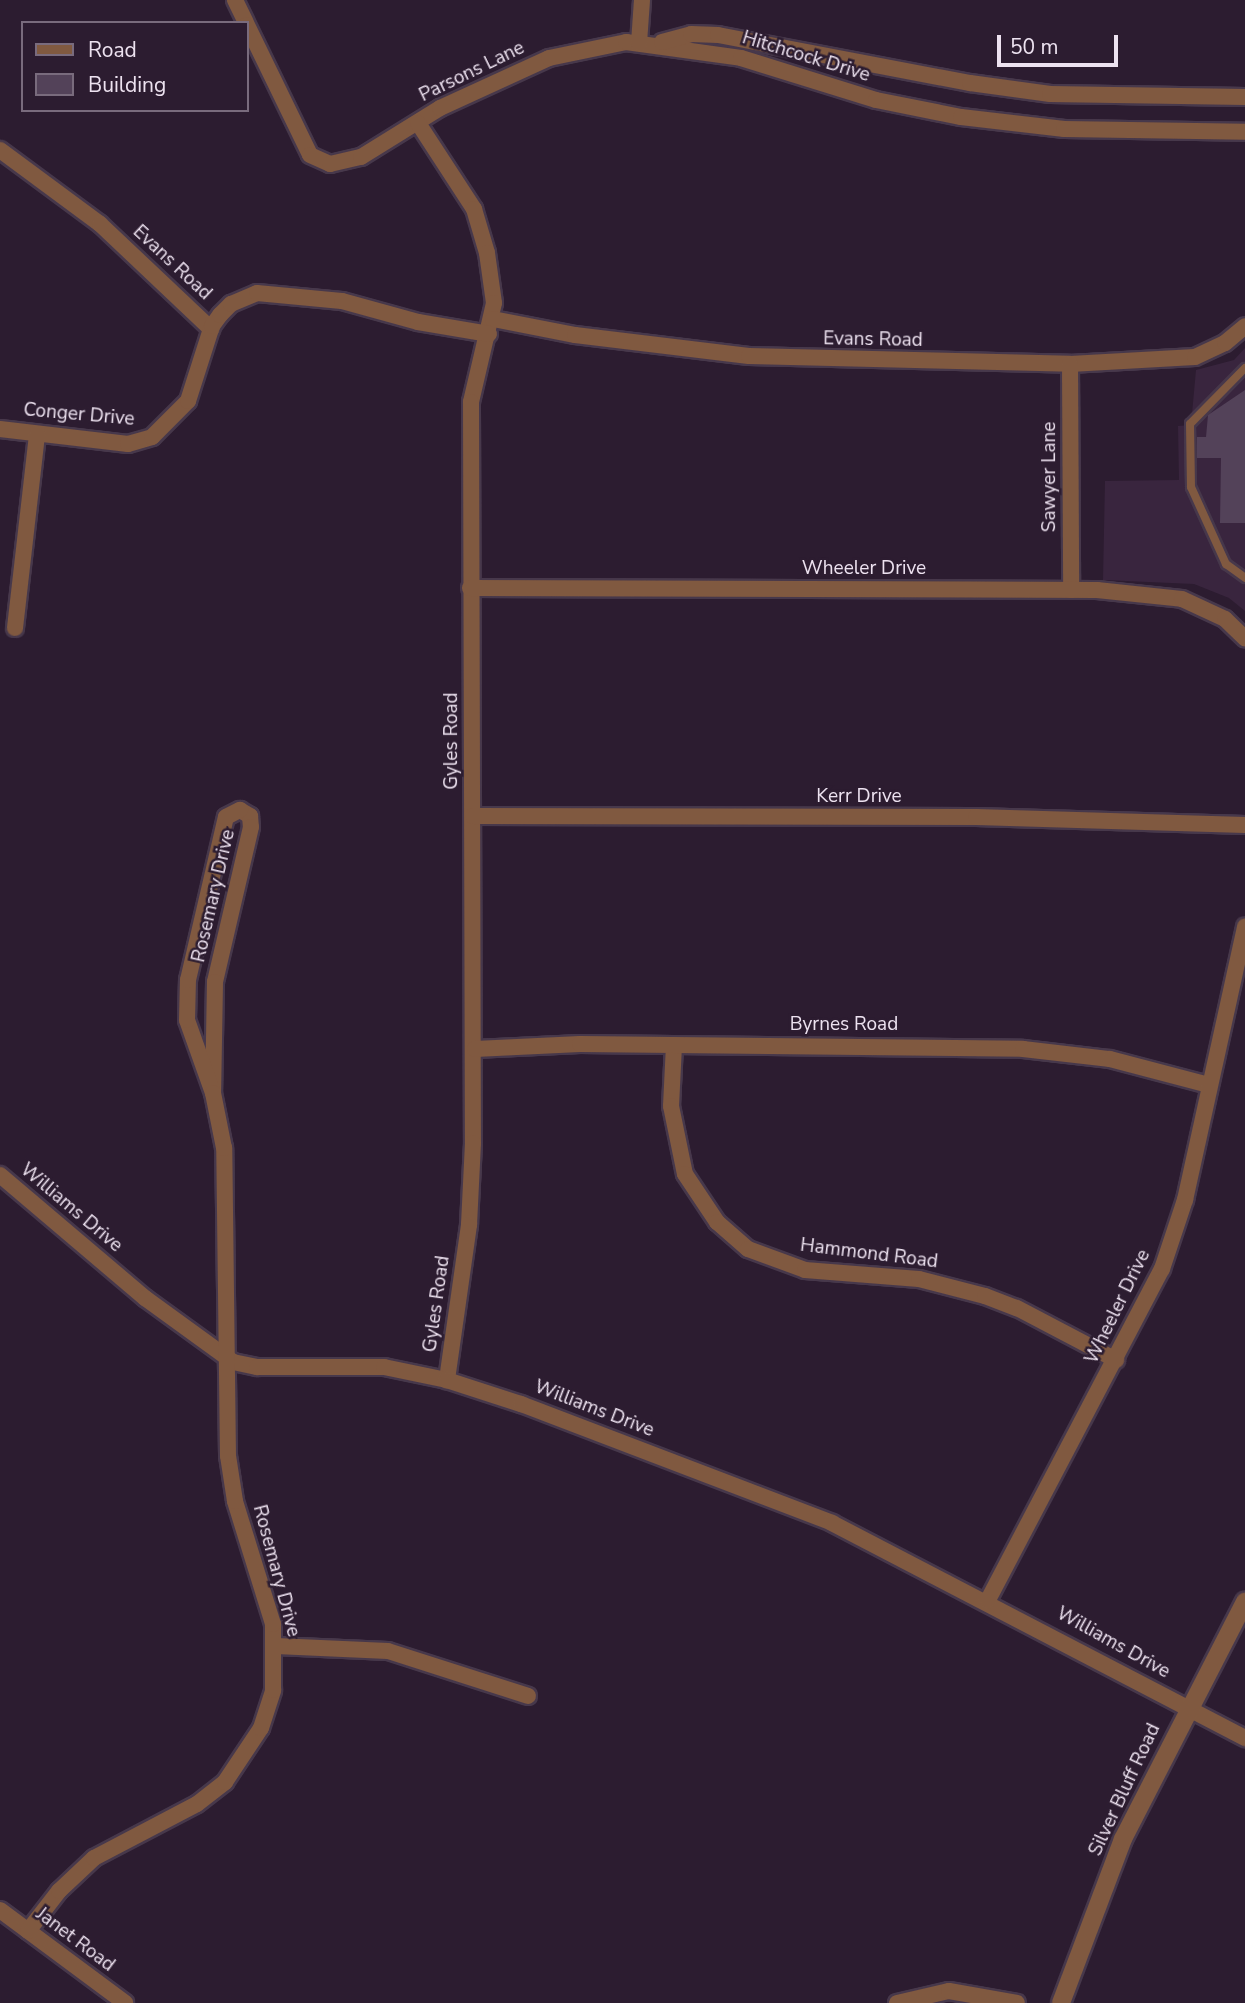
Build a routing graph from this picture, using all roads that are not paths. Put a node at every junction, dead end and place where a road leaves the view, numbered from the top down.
1 (235, 0) edge
2 (642, 0) edge
3 (245, 21) edge
4 (248, 28) edge
5 (648, 43) junction
6 (1245, 97) edge
7 (418, 122) junction
8 (1245, 132) edge
9 (0, 150) edge
10 (491, 326) junction
11 (1245, 327) edge
12 (211, 329) junction
13 (1070, 364) junction
14 (1245, 368) edge
15 (0, 429) edge
16 (37, 434) junction
17 (1245, 578) edge
18 (471, 588) junction
19 (1071, 590) junction
20 (15, 628) dead end
21 (1245, 638) edge
22 (473, 816) junction
23 (1245, 825) edge
24 (1245, 928) edge
25 (674, 1045) junction
26 (475, 1049) junction
27 (1209, 1085) junction
28 (213, 1093) junction
29 (0, 1175) edge
30 (228, 1360) junction
31 (1116, 1360) junction
32 (447, 1380) junction
33 (988, 1600) junction
34 (1245, 1602) edge
35 (276, 1646) junction
36 (528, 1696) dead end
37 (1188, 1708) junction
38 (1245, 1738) edge
39 (0, 1910) edge
40 (28, 1931) junction
41 (125, 2003) edge
42 (897, 2003) edge
43 (1017, 2003) edge
44 (1061, 2003) edge

1 - 3 street, Parsons Lane
2 - 5 street
4 - 7 street, Parsons Lane
5 - 6 street, Hitchcock Drive
5 - 7 street, Parsons Lane
5 - 8 street, Hitchcock Drive
7 - 10 street, Gyles Road
9 - 12 street, Evans Road
10 - 12 street, Evans Road
10 - 13 street, Evans Road
10 - 18 street, Gyles Road
11 - 13 street, Evans Road
12 - 16 street, Conger Drive
13 - 19 street, Sawyer Lane
14 - 17 lane
15 - 16 street, Conger Drive
16 - 20 street
18 - 19 street, Wheeler Drive
18 - 22 street, Gyles Road
19 - 21 street, Wheeler Drive
22 - 23 street, Kerr Drive
22 - 26 street, Gyles Road
24 - 27 street, Wheeler Drive
25 - 26 street, Byrnes Road
25 - 27 street, Byrnes Road
25 - 31 street, Hammond Road
26 - 32 street, Gyles Road
27 - 31 street, Wheeler Drive
28 - 28 street, Rosemary Drive
28 - 30 street, Rosemary Drive
29 - 30 street, Williams Drive
30 - 32 street, Williams Drive
30 - 35 street, Rosemary Drive
31 - 33 street, Wheeler Drive
32 - 33 street, Williams Drive
33 - 37 street, Williams Drive
34 - 37 street, Silver Bluff Road
35 - 36 street
35 - 40 street, Rosemary Drive
37 - 38 street, Williams Drive
37 - 44 street, Silver Bluff Road
39 - 40 street, Janet Road
40 - 41 street, Janet Road
42 - 43 street

